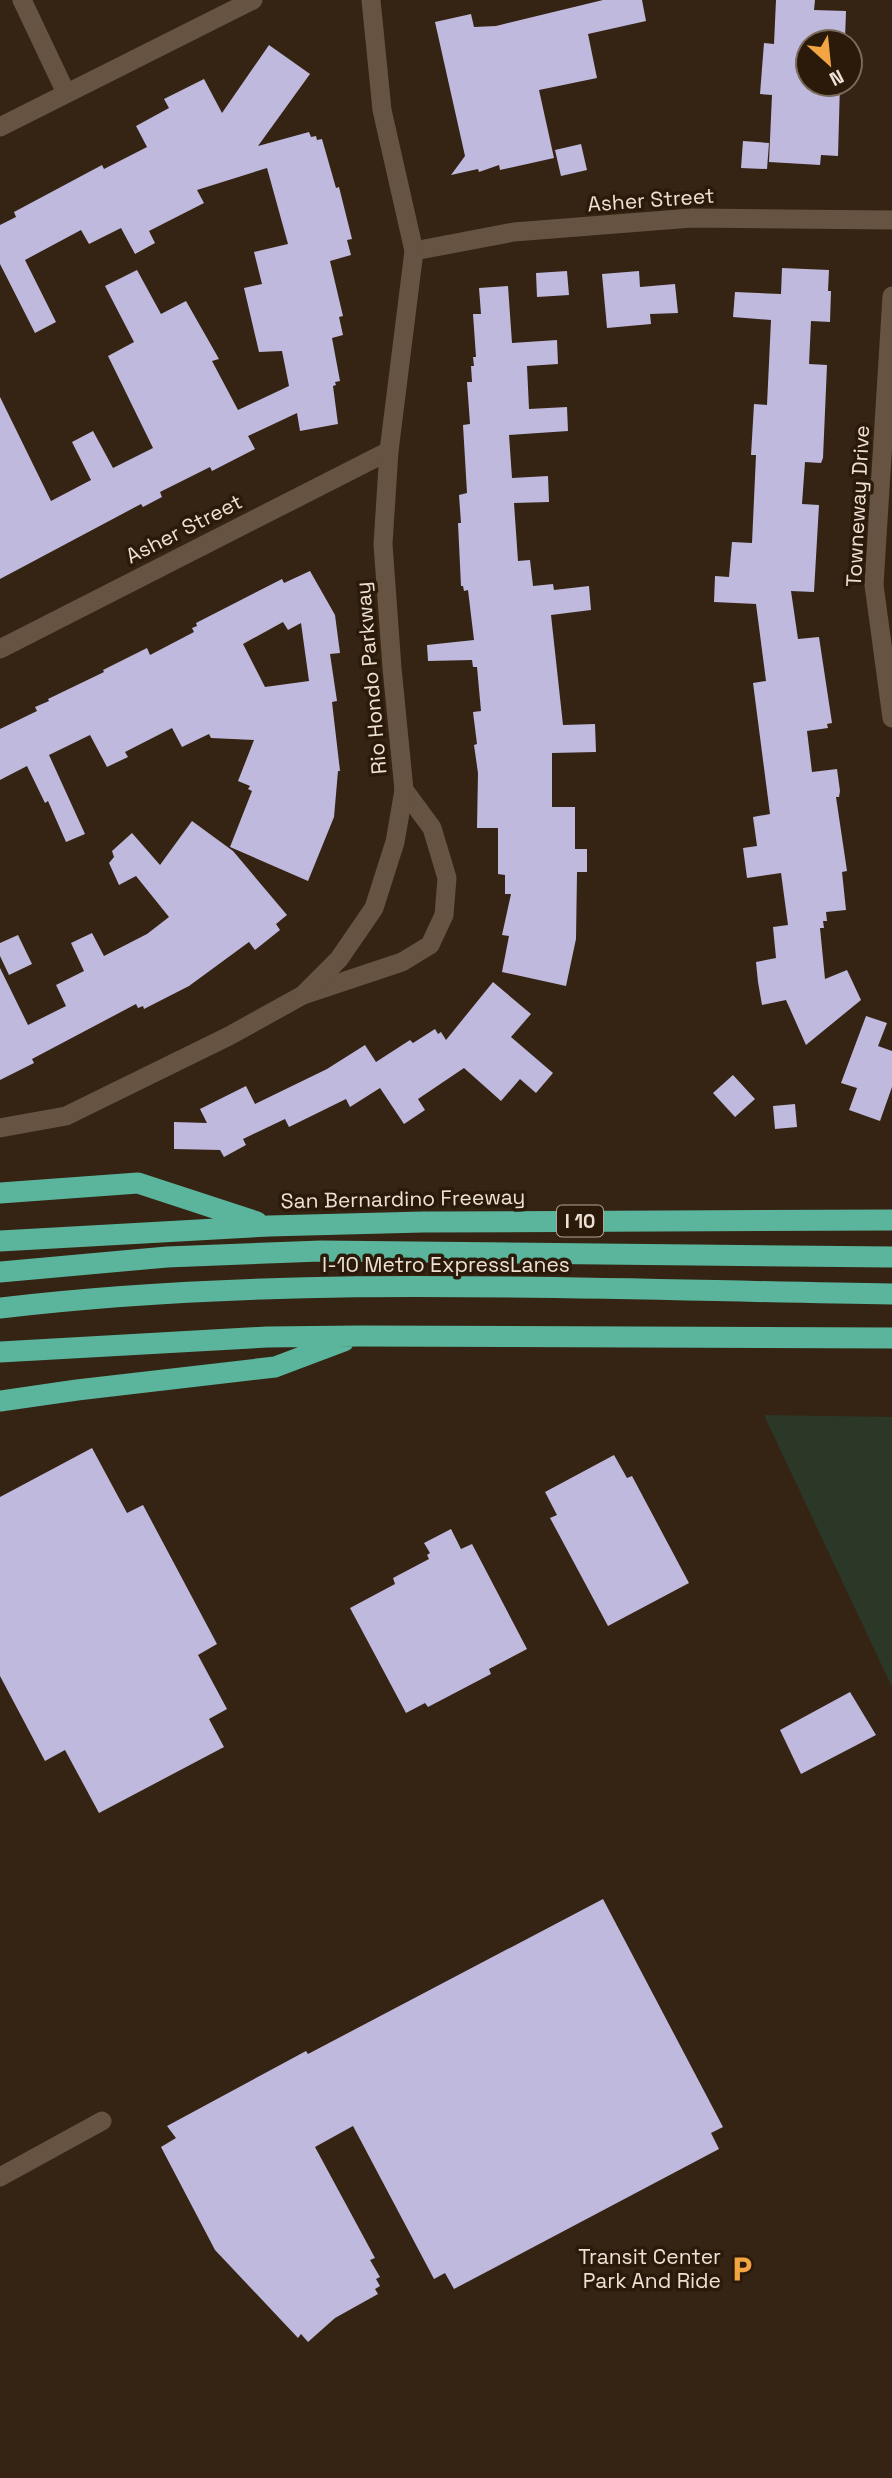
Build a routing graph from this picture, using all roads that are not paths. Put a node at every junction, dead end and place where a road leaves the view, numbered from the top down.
1 (22, 0) edge
2 (253, 0) edge
3 (371, 0) edge
4 (66, 93) junction
5 (0, 127) edge
6 (892, 220) edge
7 (414, 251) junction
8 (892, 296) edge
9 (388, 451) junction
10 (888, 646) edge
11 (0, 649) edge
12 (892, 718) edge
13 (404, 790) junction
14 (303, 995) junction
15 (0, 1128) edge
16 (0, 1193) edge
17 (892, 1220) edge
18 (268, 1226) junction
19 (0, 1241) edge
20 (892, 1257) edge
21 (0, 1272) edge
22 (892, 1294) edge
23 (0, 1308) edge
24 (359, 1336) junction
25 (892, 1338) edge
26 (0, 1352) edge
27 (0, 1401) edge
28 (102, 2121) dead end
29 (0, 2177) edge

1 - 4 street
2 - 4 street
3 - 7 street, Rio Hondo Parkway
4 - 5 street
6 - 7 street, Asher Street
7 - 9 street, Rio Hondo Parkway
8 - 10 street, Towneway Drive
9 - 11 street, Asher Street
9 - 13 street, Rio Hondo Parkway
10 - 12 street, Towneway Drive
13 - 14 street, Rio Hondo Parkway
13 - 14 street
14 - 15 street, Rio Hondo Parkway
16 - 18 highway
17 - 18 highway, San Bernardino Freeway / I 10
18 - 19 highway, San Bernardino Freeway / I 10
20 - 21 highway, I-10 Metro ExpressLanes
22 - 23 highway, I-10 Metro ExpressLanes
24 - 25 highway
24 - 26 highway
24 - 27 highway
28 - 29 street

